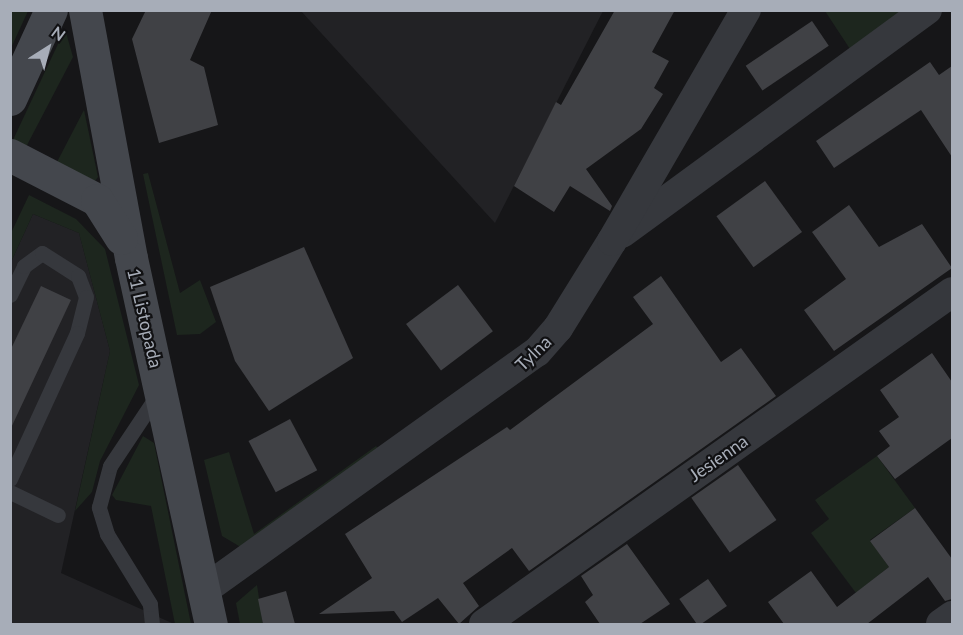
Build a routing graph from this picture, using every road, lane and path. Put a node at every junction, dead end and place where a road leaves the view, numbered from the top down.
1 (51, 10) edge
2 (85, 10) edge
3 (746, 10) edge
4 (927, 10) edge
5 (10, 99) edge
6 (10, 155) edge
7 (612, 241) junction
8 (131, 258) junction
9 (952, 292) edge
10 (10, 295) edge
11 (161, 389) junction
12 (10, 479) edge
13 (10, 492) edge
14 (58, 515) dead end
15 (204, 590) junction
16 (952, 616) edge
17 (152, 624) edge
18 (211, 624) edge
19 (484, 624) edge
20 (941, 624) edge

1 - 5 main road
2 - 8 main road, 11 Listopada
3 - 7 street, Tylna
4 - 7 street
6 - 8 main road
7 - 15 street, Tylna
8 - 11 main road, 11 Listopada
9 - 19 street, Jesienna
10 - 12 lane
11 - 15 main road, 11 Listopada
11 - 17 lane
13 - 14 lane
15 - 18 main road, 11 Listopada
16 - 20 street

